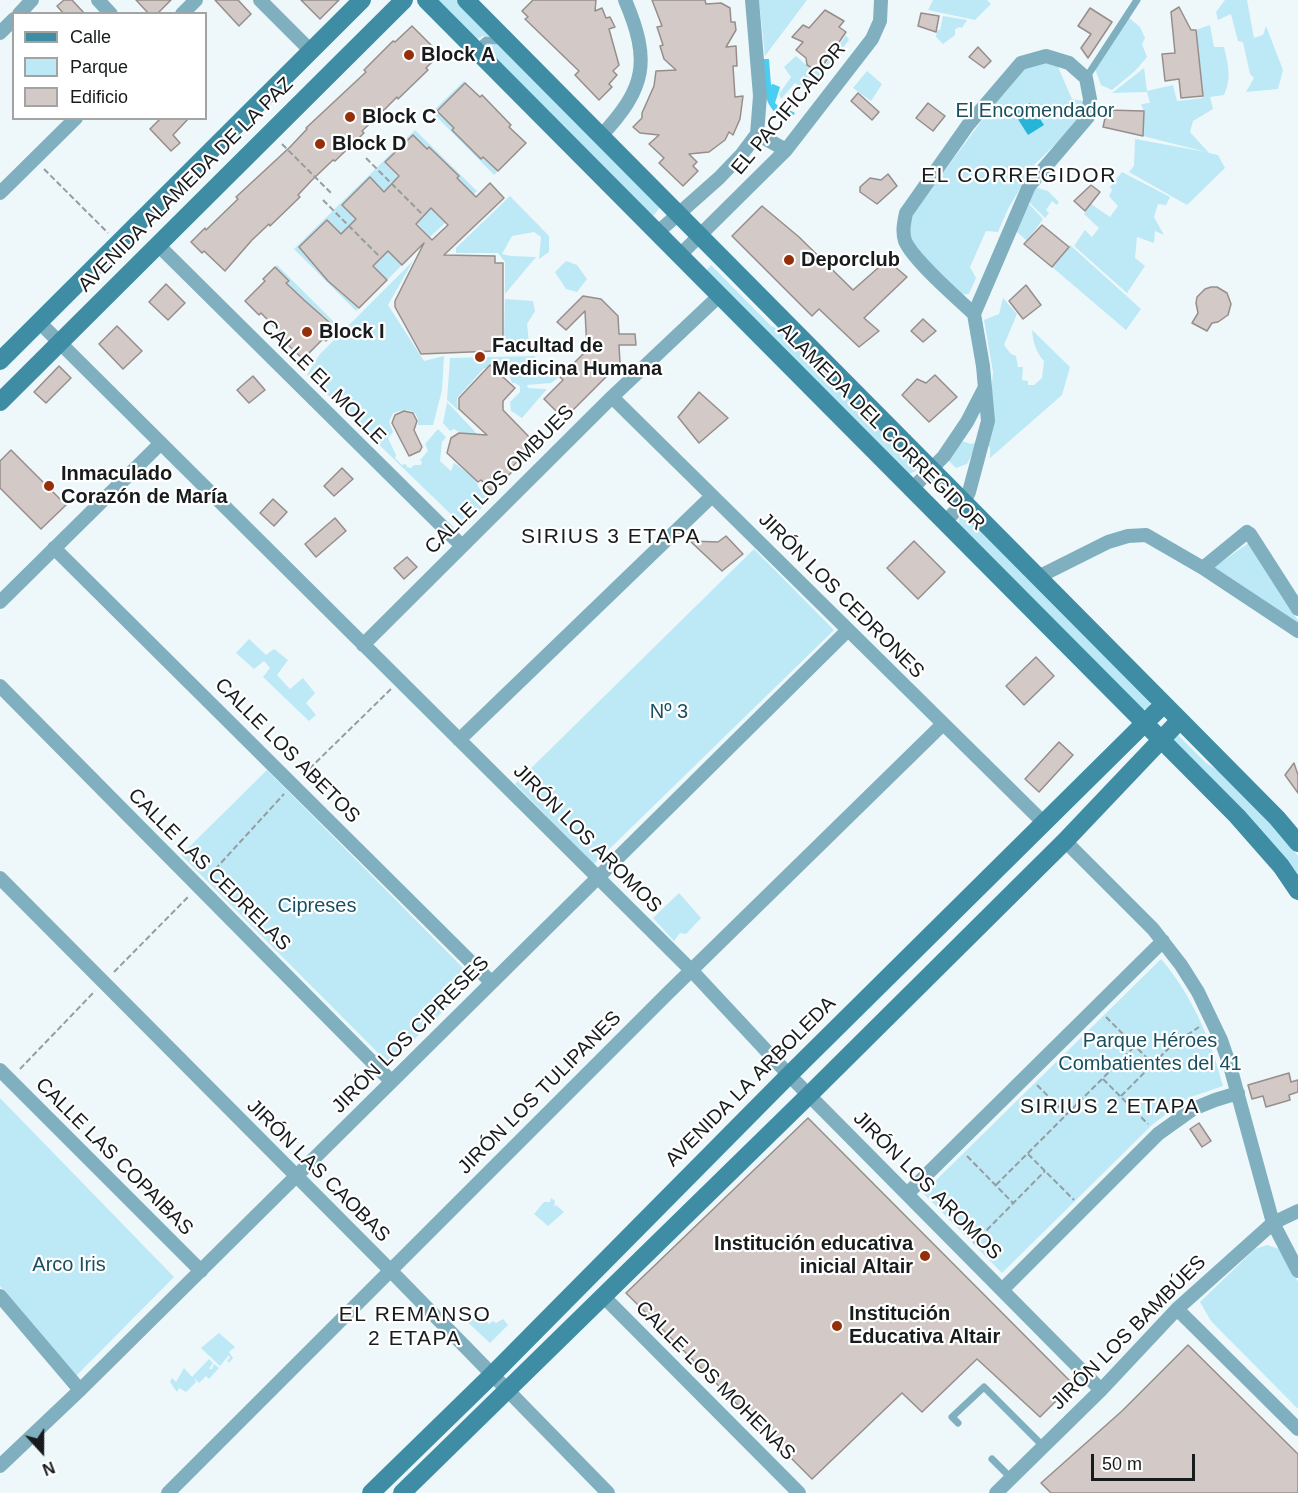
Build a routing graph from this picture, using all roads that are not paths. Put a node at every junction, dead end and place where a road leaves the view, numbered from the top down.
1 (32, 0) edge
2 (98, 0) edge
3 (196, 0) edge
4 (260, 0) edge
5 (362, 0) edge
6 (404, 0) edge
7 (426, 0) edge
8 (466, 0) edge
9 (625, 0) edge
10 (752, 0) edge
11 (881, 0) edge
12 (1137, 0) edge
13 (21, 12) edge
14 (109, 12) edge
15 (184, 12) edge
16 (12, 21) edge
17 (0, 33) edge
18 (508, 42) junction
19 (474, 49) junction
20 (311, 51) junction
21 (1086, 78) junction
22 (74, 120) edge
23 (757, 134) junction
24 (601, 136) junction
25 (786, 150) junction
26 (0, 194) edge
27 (678, 214) junction
28 (657, 233) junction
29 (700, 236) junction
30 (158, 245) junction
31 (717, 254) junction
32 (679, 256) junction
33 (696, 274) junction
34 (719, 296) junction
35 (974, 314) junction
36 (39, 322) junction
37 (59, 343) junction
38 (0, 361) edge
39 (984, 389) junction
40 (612, 397) junction
41 (0, 402) edge
42 (161, 444) junction
43 (932, 469) junction
44 (912, 489) junction
45 (712, 496) junction
46 (964, 502) junction
47 (945, 522) junction
48 (462, 546) junction
49 (54, 548) junction
50 (1203, 568) junction
51 (1038, 577) junction
52 (0, 602) edge
53 (1298, 609) edge
54 (848, 630) junction
55 (1298, 631) edge
56 (363, 645) junction
57 (0, 686) edge
58 (1164, 704) junction
59 (1180, 720) junction
60 (943, 724) junction
61 (1144, 724) junction
62 (459, 740) junction
63 (1161, 740) junction
64 (1044, 823) junction
65 (1065, 841) junction
66 (1298, 843) edge
67 (0, 878) edge
68 (598, 878) junction
69 (1298, 891) edge
70 (1163, 941) junction
71 (692, 970) junction
72 (491, 982) junction
73 (5, 1075) edge
74 (789, 1075) junction
75 (391, 1081) junction
76 (1238, 1094) junction
77 (809, 1095) junction
78 (296, 1176) junction
79 (906, 1194) junction
80 (1298, 1211) edge
81 (1273, 1223) junction
82 (390, 1270) junction
83 (201, 1271) junction
84 (1298, 1271) edge
85 (1003, 1289) junction
86 (0, 1296) edge
87 (603, 1296) junction
88 (1177, 1309) junction
89 (492, 1375) junction
90 (80, 1390) junction
91 (1101, 1390) junction
92 (507, 1391) junction
93 (958, 1423) dead end
94 (1298, 1429) edge
95 (1043, 1446) junction
96 (992, 1459) dead end
97 (0, 1466) edge
98 (1006, 1487) edge
99 (604, 1492) edge
100 (168, 1493) edge
101 (371, 1493) edge
102 (402, 1493) edge
103 (799, 1493) edge

1 - 13 street
2 - 14 street
3 - 15 street
4 - 20 street
5 - 20 street, AVENIDA ALAMEDA DE LA PAZ
6 - 30 street, AVENIDA ALAMEDA DE LA PAZ
7 - 19 street, ALAMEDA DEL CORREGIDOR
8 - 18 street, ALAMEDA DEL CORREGIDOR
9 - 24 street
10 - 23 street
11 - 25 street, EL PACIFICADOR
12 - 21 lane
16 - 17 street
18 - 19 lane
18 - 24 street, ALAMEDA DEL CORREGIDOR
19 - 28 street, ALAMEDA DEL CORREGIDOR
20 - 36 street, AVENIDA ALAMEDA DE LA PAZ
21 - 35 street
21 - 35 street
22 - 26 street
23 - 25 street
23 - 27 street
24 - 27 street, ALAMEDA DEL CORREGIDOR
25 - 29 street, EL PACIFICADOR
27 - 28 street
27 - 29 street, ALAMEDA DEL CORREGIDOR
28 - 32 street, ALAMEDA DEL CORREGIDOR
29 - 31 street, ALAMEDA DEL CORREGIDOR
29 - 32 street, EL PACIFICADOR
30 - 37 street, AVENIDA ALAMEDA DE LA PAZ
30 - 48 street, CALLE EL MOLLE
31 - 33 street
31 - 43 street, ALAMEDA DEL CORREGIDOR
32 - 33 street, ALAMEDA DEL CORREGIDOR
33 - 34 street, ALAMEDA DEL CORREGIDOR
34 - 40 street, CALLE LOS OMBUES
34 - 44 street, ALAMEDA DEL CORREGIDOR
35 - 39 street
36 - 37 street, JIRÓN LOS AROMOS
36 - 38 street, AVENIDA ALAMEDA DE LA PAZ
37 - 41 street, AVENIDA ALAMEDA DE LA PAZ
37 - 42 street, JIRÓN LOS AROMOS
39 - 43 street
39 - 46 street
40 - 45 street, JIRÓN LOS CEDRONES
40 - 48 street, CALLE LOS OMBUES
42 - 49 street
42 - 56 street, JIRÓN LOS AROMOS
43 - 44 street
43 - 46 street, ALAMEDA DEL CORREGIDOR
44 - 47 street, ALAMEDA DEL CORREGIDOR
45 - 54 street, JIRÓN LOS CEDRONES
45 - 62 street
46 - 47 street
46 - 51 street, ALAMEDA DEL CORREGIDOR
47 - 61 street, ALAMEDA DEL CORREGIDOR
48 - 56 street, CALLE LOS OMBUES
49 - 52 street
49 - 72 street, CALLE LOS ABETOS
50 - 51 street
50 - 53 street
50 - 55 street
51 - 58 street, ALAMEDA DEL CORREGIDOR
54 - 60 street, JIRÓN LOS CEDRONES
54 - 68 street, JIRÓN LOS CIPRESES
56 - 62 street, JIRÓN LOS AROMOS
57 - 75 street, CALLE LAS CEDRELAS
58 - 59 street, ALAMEDA DEL CORREGIDOR
58 - 61 street, AVENIDA LA ARBOLEDA
59 - 63 street
59 - 66 street, ALAMEDA DEL CORREGIDOR
60 - 64 street, JIRÓN LOS CEDRONES
60 - 71 street, JIRÓN LOS TULIPANES
61 - 63 street, ALAMEDA DEL CORREGIDOR
61 - 64 street, AVENIDA LA ARBOLEDA
62 - 68 street, JIRÓN LOS AROMOS
63 - 65 street
63 - 69 street, ALAMEDA DEL CORREGIDOR
64 - 74 street, AVENIDA LA ARBOLEDA
65 - 70 street
65 - 77 street
67 - 78 street, JIRÓN LAS CAOBAS
68 - 71 street, JIRÓN LOS AROMOS
68 - 72 street, JIRÓN LOS CIPRESES
70 - 76 street
70 - 79 street
71 - 74 street, JIRÓN LOS AROMOS
71 - 82 street, JIRÓN LOS TULIPANES
72 - 75 street, JIRÓN LOS CIPRESES
73 - 83 street, CALLE LAS COPAIBAS
74 - 77 street, JIRÓN LOS AROMOS
74 - 89 street, AVENIDA LA ARBOLEDA
75 - 78 street, JIRÓN LOS CIPRESES
76 - 81 street
76 - 85 street
77 - 79 street, JIRÓN LOS AROMOS
77 - 87 street
78 - 82 street, JIRÓN LAS CAOBAS
78 - 83 street, JIRÓN LOS CIPRESES
79 - 85 street, JIRÓN LOS AROMOS
80 - 81 street, JIRÓN LOS BAMBÚES
81 - 84 street
81 - 88 street, JIRÓN LOS BAMBÚES
82 - 89 street, JIRÓN LAS CAOBAS
82 - 100 street, JIRÓN LOS TULIPANES
83 - 90 street, JIRÓN LOS CIPRESES
85 - 91 street, JIRÓN LOS AROMOS
86 - 90 street
87 - 92 street
87 - 103 street, CALLE LOS MOHENAS
88 - 91 street, JIRÓN LOS BAMBÚES
88 - 94 street
89 - 92 street, JIRÓN LAS CAOBAS
89 - 101 street, AVENIDA LA ARBOLEDA
90 - 97 street, JIRÓN LOS CIPRESES
91 - 95 street, JIRÓN LOS BAMBÚES
92 - 99 street, JIRÓN LAS CAOBAS
92 - 102 street
93 - 95 lane
95 - 98 street, JIRÓN LOS BAMBÚES
96 - 98 lane

